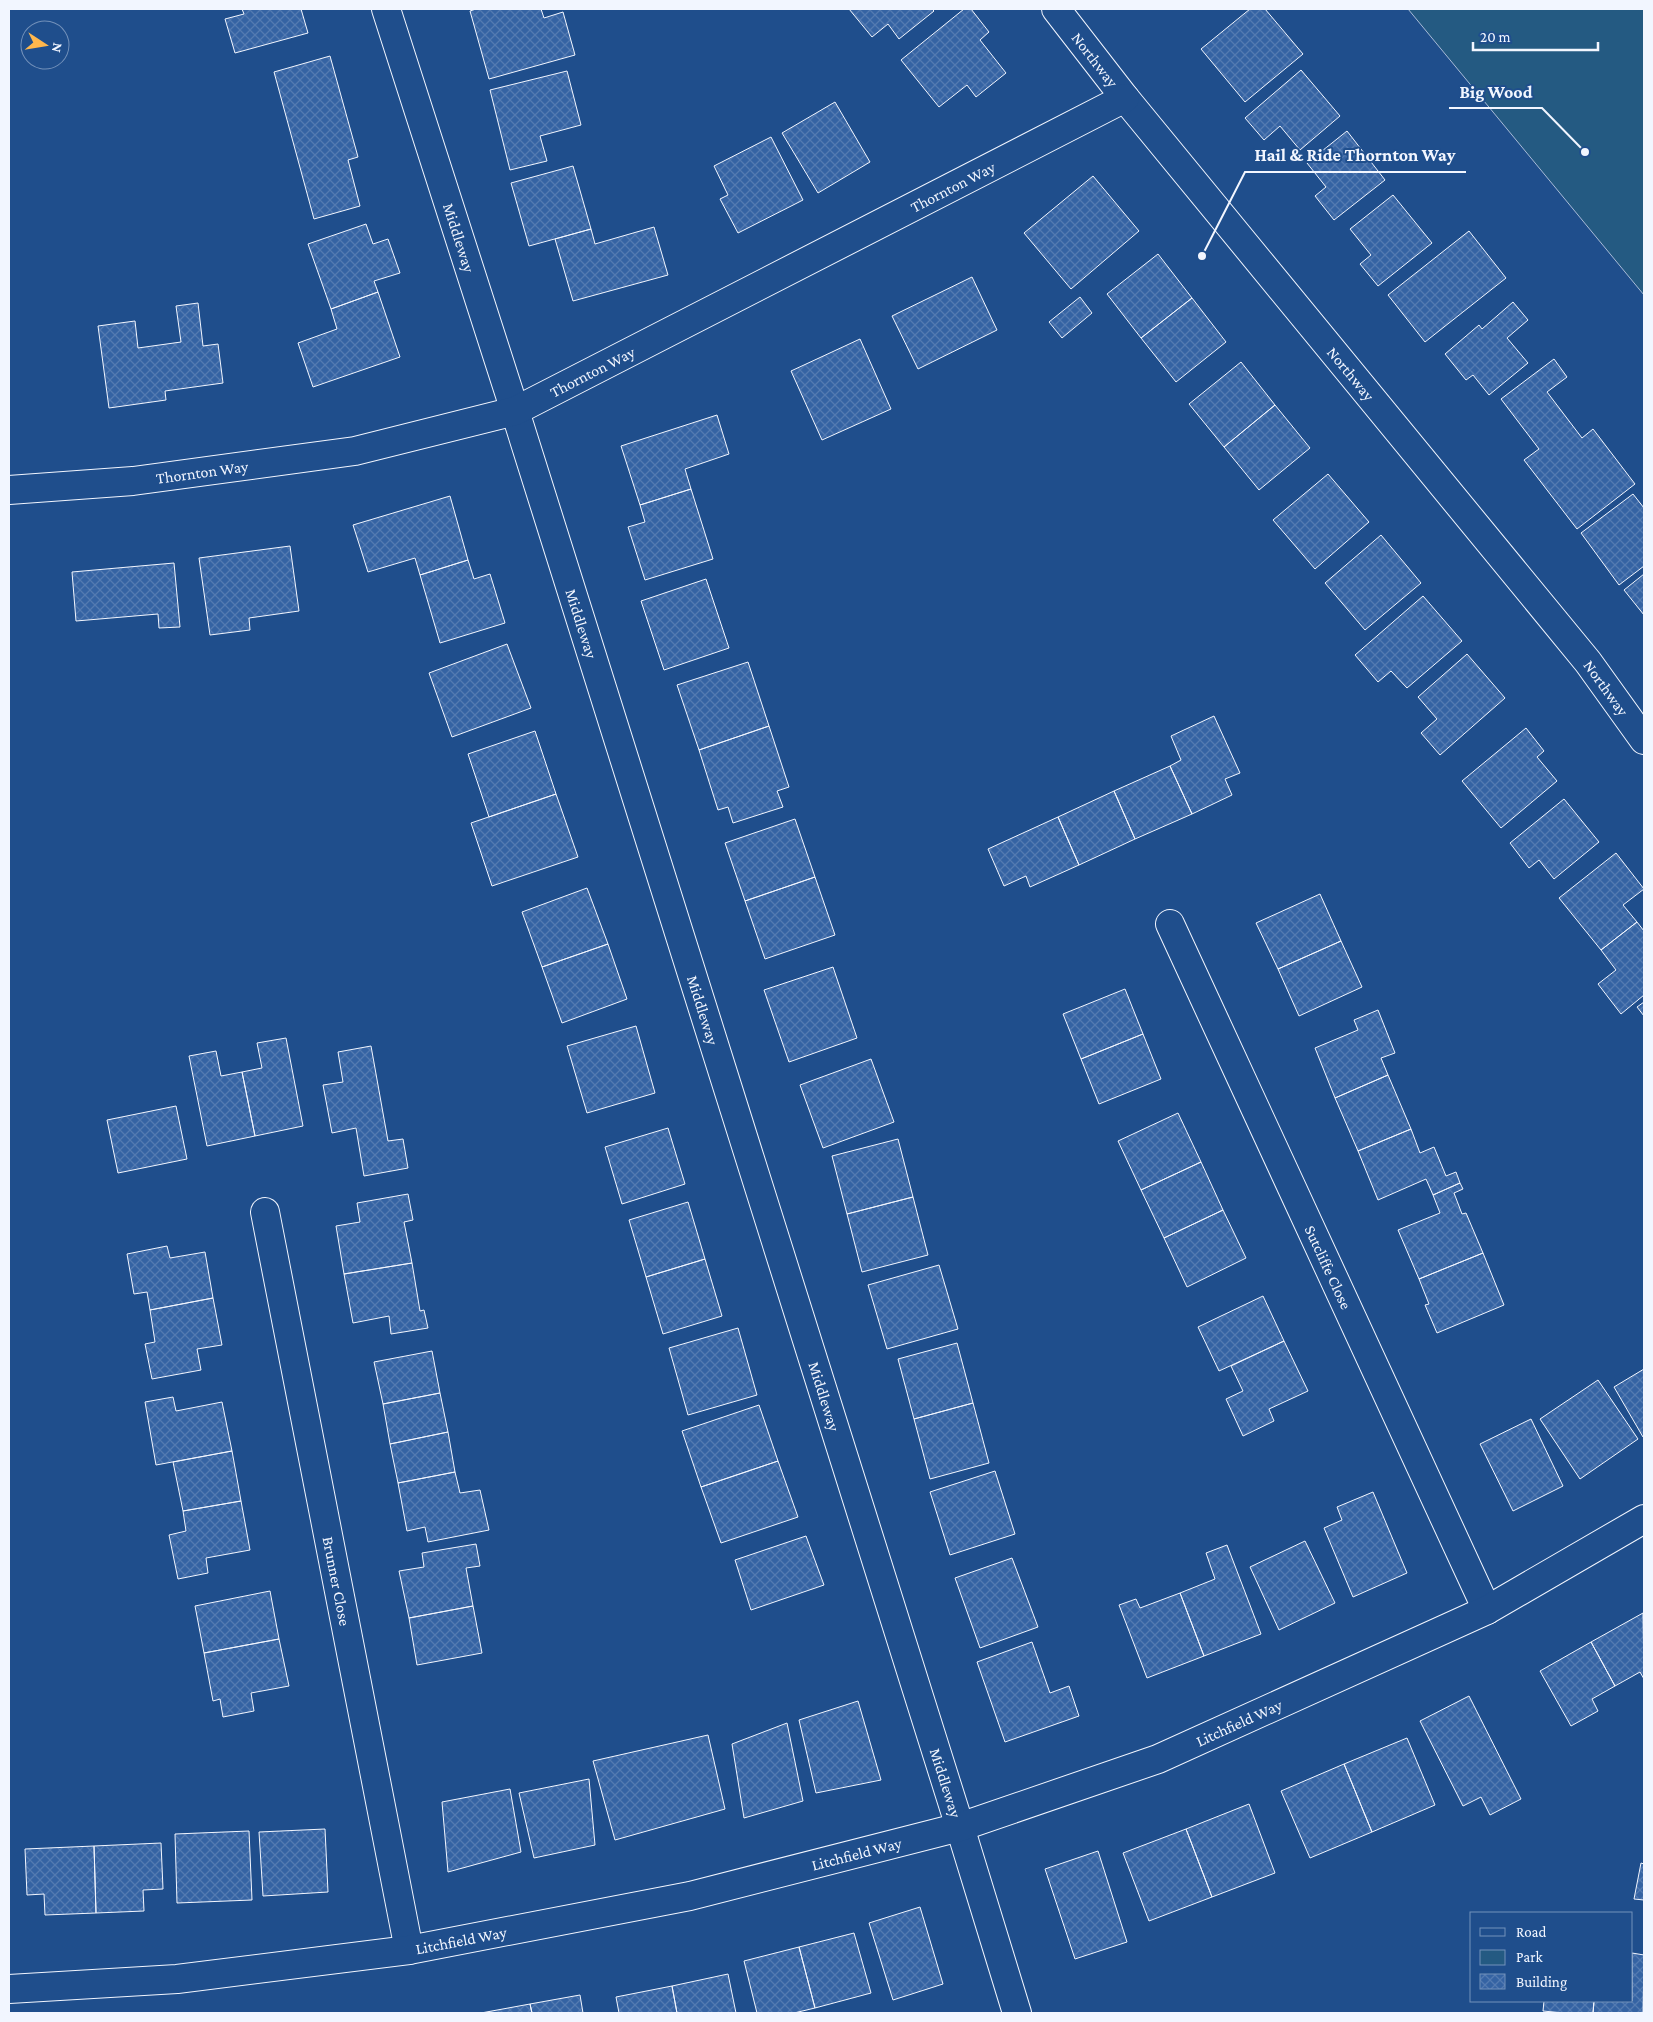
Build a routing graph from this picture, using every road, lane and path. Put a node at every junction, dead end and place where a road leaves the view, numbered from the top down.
1 (386, 9) edge
2 (1056, 9) edge
3 (1125, 98) junction
4 (515, 411) junction
5 (9, 490) edge
6 (1644, 740) edge
7 (1170, 924) dead end
8 (265, 1212) dead end
9 (1644, 1519) edge
10 (1487, 1610) junction
11 (960, 1827) junction
12 (409, 1950) junction
13 (9, 1989) edge
14 (1017, 2013) edge

1 - 4 street, Middleway
2 - 3 street, Northway
3 - 4 street, Thornton Way
3 - 6 street, Northway
4 - 5 street, Thornton Way
4 - 11 street, Middleway
7 - 10 street, Sutcliffe Close
8 - 12 street, Brunner Close
9 - 10 street, Litchfield Way
10 - 11 street, Litchfield Way
11 - 12 street, Litchfield Way
11 - 14 street, Middleway
12 - 13 street, Litchfield Way

